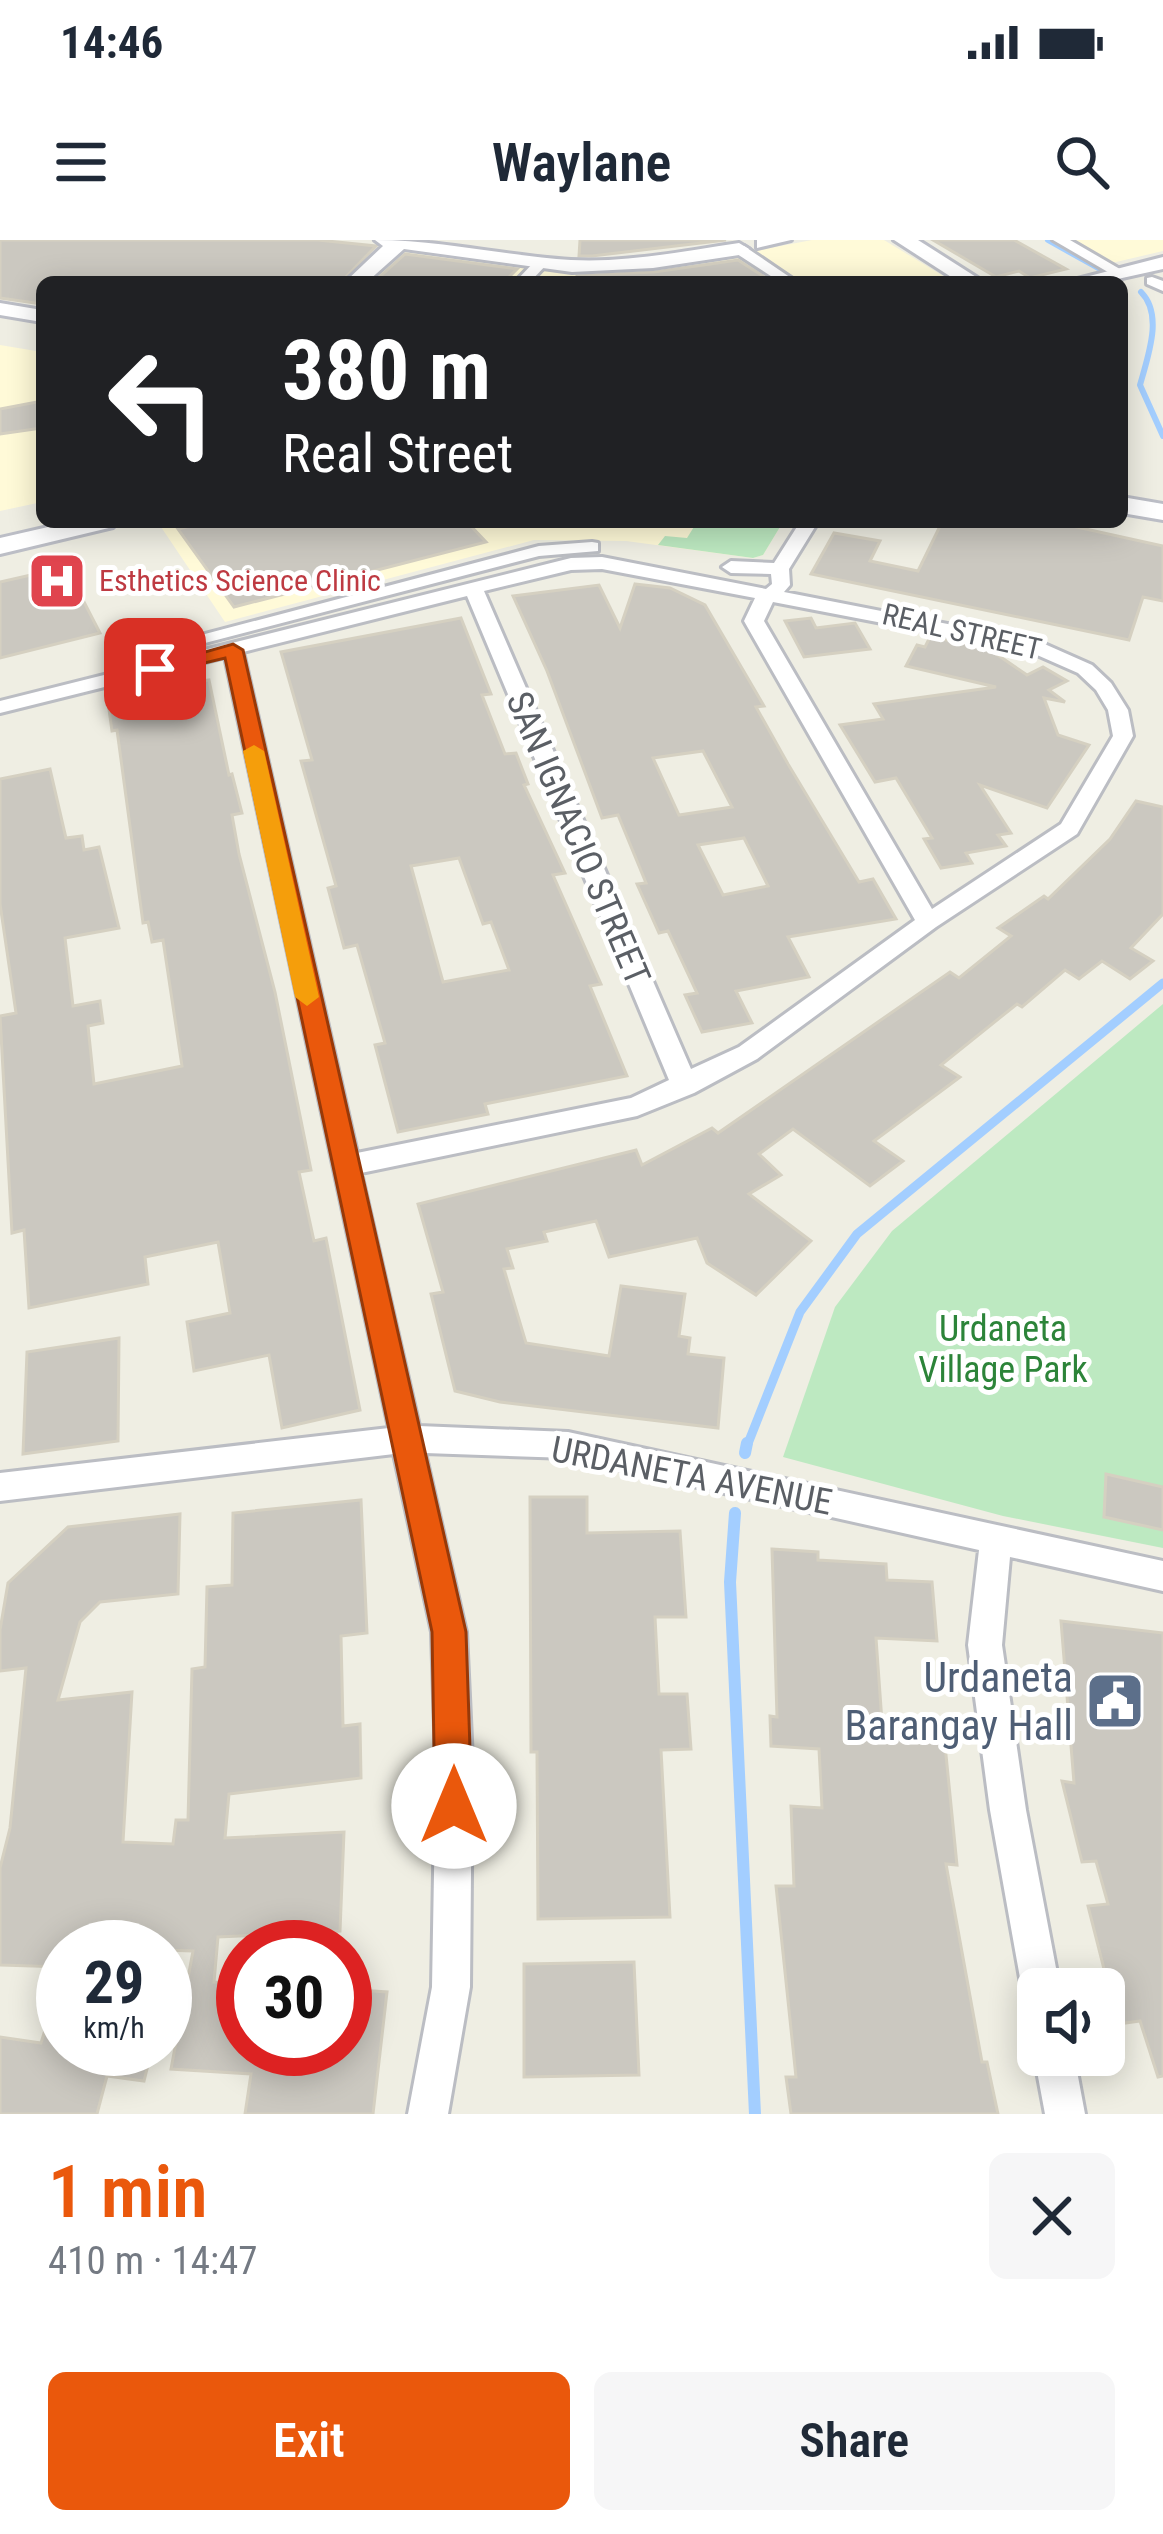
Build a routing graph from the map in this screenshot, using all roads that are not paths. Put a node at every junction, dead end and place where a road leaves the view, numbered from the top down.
1 (904, 240) edge
2 (1060, 240) edge
3 (396, 241) edge
4 (773, 242) edge
5 (740, 249) junction
6 (542, 262) junction
7 (361, 276) edge
8 (528, 276) edge
9 (781, 276) edge
10 (964, 276) edge
11 (1103, 276) edge
12 (1160, 277) edge
13 (1128, 279) edge
14 (0, 309) edge
15 (36, 315) edge
16 (0, 324) edge
17 (36, 330) edge
18 (1128, 506) edge
19 (1163, 512) edge
20 (36, 518) edge
21 (0, 526) edge
22 (78, 528) edge
23 (805, 528) edge
24 (0, 546) edge
25 (768, 585) junction
26 (474, 589) junction
27 (233, 650) junction
28 (0, 689) edge
29 (0, 707) edge
30 (928, 922) junction
31 (685, 1086) junction
32 (345, 1166) junction
33 (410, 1439) junction
34 (0, 1486) edge
35 (997, 1540) junction
36 (1163, 1576) edge
37 (1037, 1968) edge
38 (1058, 2076) edge
39 (428, 2114) edge
40 (1065, 2114) edge

1 - 10 street
2 - 11 street
3 - 6 street
3 - 7 street
4 - 5 street
5 - 6 street
5 - 9 street
6 - 8 street
12 - 13 street
14 - 15 street
16 - 17 street
18 - 19 street
20 - 21 street
22 - 24 street
23 - 25 street
25 - 26 street, REAL STREET
25 - 28 street
25 - 30 street
25 - 30 street, REAL STREET
26 - 27 street, REAL STREET
26 - 31 street, SAN IGNACIO STREET
27 - 29 street, REAL STREET
27 - 32 street
30 - 31 street, REAL STREET
31 - 32 street, REAL STREET
32 - 33 street
33 - 34 street, URDANETA AVENUE
33 - 35 street, URDANETA AVENUE
33 - 39 street
35 - 36 street, URDANETA AVENUE
35 - 37 street
38 - 40 street

